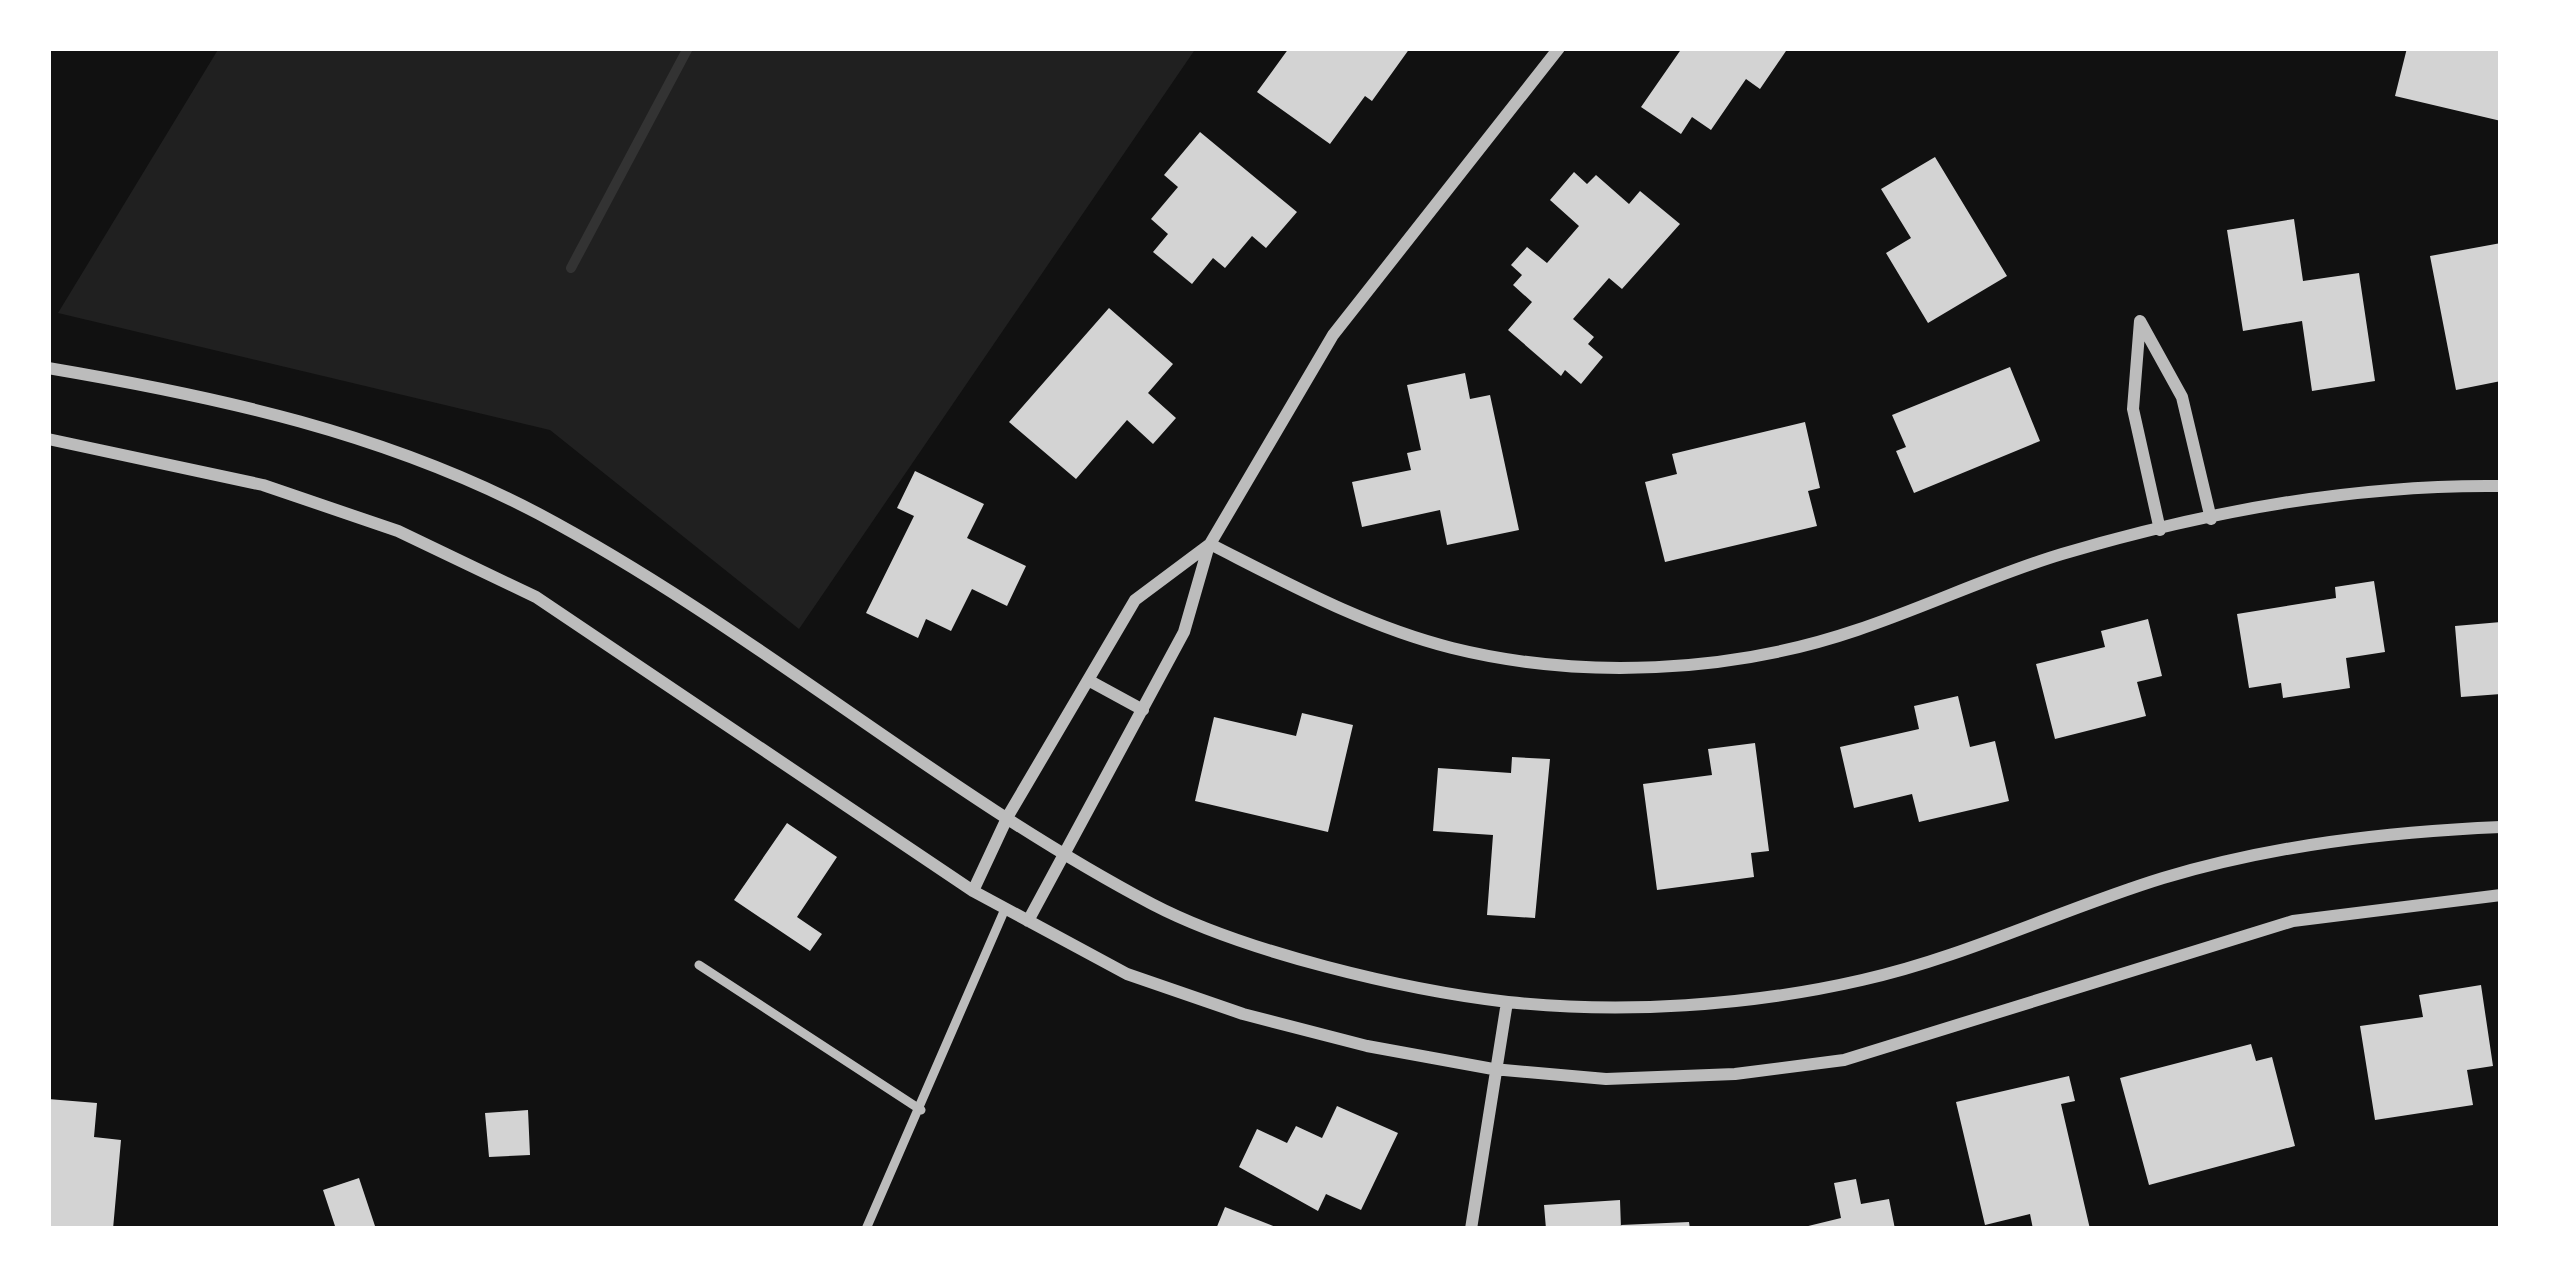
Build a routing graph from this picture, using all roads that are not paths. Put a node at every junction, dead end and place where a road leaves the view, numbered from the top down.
1 (1559, 48) edge
2 (48, 368) edge
3 (48, 439) edge
4 (2501, 486) edge
5 (2211, 519) junction
6 (2160, 530) junction
7 (1210, 544) junction
8 (1088, 680) junction
9 (1143, 710) junction
10 (1008, 816) junction
11 (2501, 827) edge
12 (1067, 855) junction
13 (973, 891) junction
14 (2501, 895) edge
15 (1005, 909) junction
16 (1028, 921) junction
17 (699, 965) dead end
18 (1508, 1002) junction
19 (1492, 1069) junction
20 (921, 1110) junction
21 (866, 1229) edge
22 (1471, 1229) edge

1 - 7 street
2 - 10 street
3 - 13 street
4 - 5 street
5 - 6 street
5 - 6 street
6 - 7 street
7 - 8 street
7 - 9 street
8 - 9 street
8 - 10 street
9 - 12 street
10 - 12 street
10 - 13 street
11 - 18 street
12 - 16 street
12 - 18 street
13 - 15 street
14 - 19 street
15 - 16 street
15 - 20 lane
16 - 19 street
17 - 20 lane
18 - 19 street
19 - 22 street
20 - 21 lane

